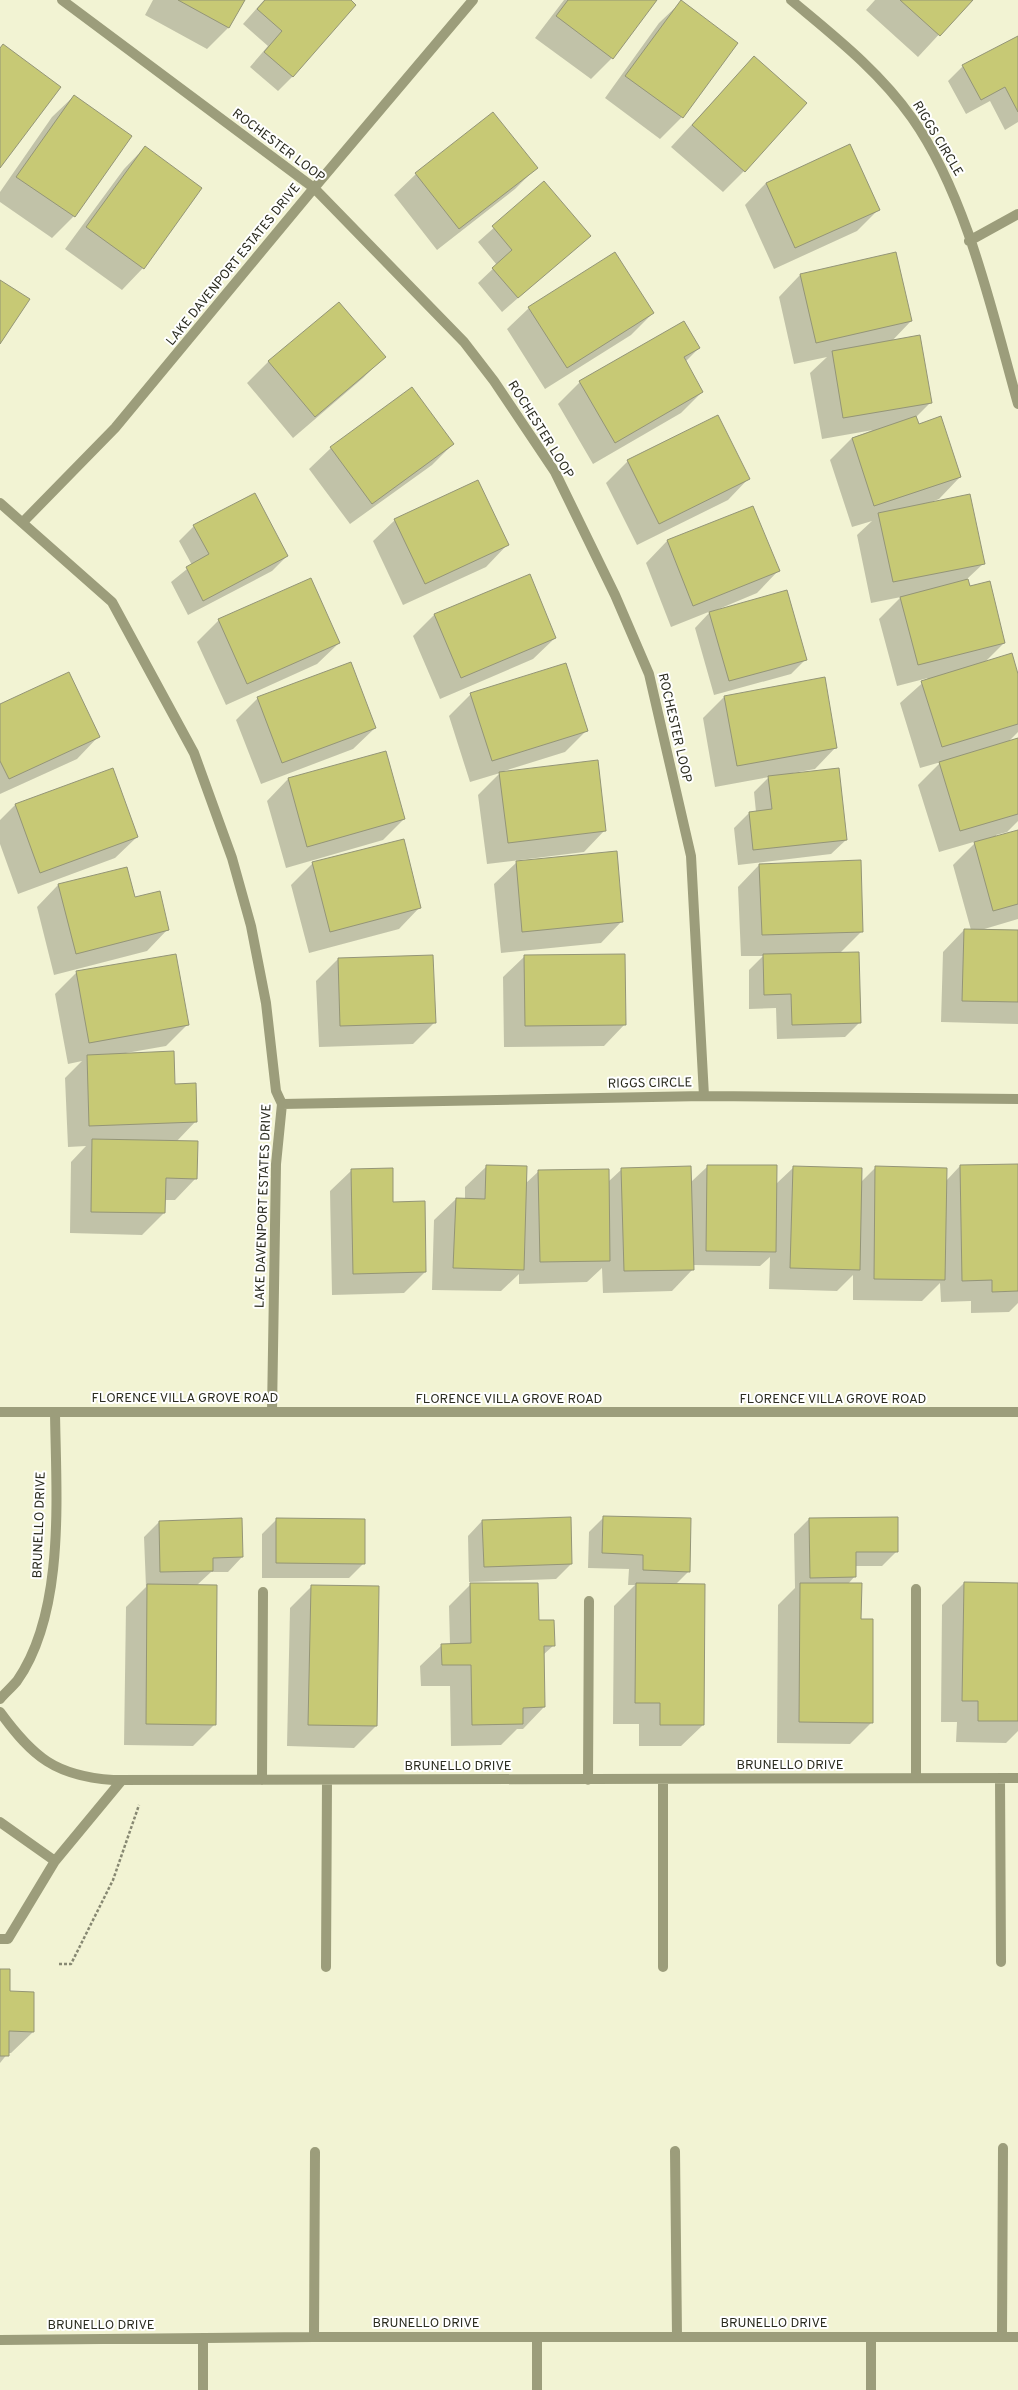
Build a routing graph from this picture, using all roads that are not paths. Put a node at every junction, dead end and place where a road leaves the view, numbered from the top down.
1 (62, 0) edge
2 (473, 0) edge
3 (791, 0) edge
4 (314, 188) junction
5 (1018, 214) edge
6 (970, 241) junction
7 (1018, 404) edge
8 (0, 503) edge
9 (23, 522) junction
10 (704, 1096) junction
11 (1018, 1099) edge
12 (282, 1104) junction
13 (0, 1412) edge
14 (55, 1412) junction
15 (272, 1412) junction
16 (1018, 1412) edge
17 (916, 1589) dead end
18 (264, 1592) dead end
19 (589, 1601) dead end
20 (0, 1699) edge
21 (0, 1712) edge
22 (916, 1778) junction
23 (1000, 1778) junction
24 (1018, 1778) edge
25 (122, 1780) junction
26 (262, 1780) junction
27 (327, 1780) junction
28 (588, 1780) junction
29 (663, 1780) junction
30 (0, 1822) edge
31 (55, 1862) junction
32 (0, 1938) edge
33 (1001, 1962) dead end
34 (326, 1967) dead end
35 (663, 1967) dead end
36 (1002, 2148) dead end
37 (675, 2151) dead end
38 (315, 2152) dead end
39 (314, 2337) junction
40 (537, 2337) junction
41 (677, 2337) junction
42 (871, 2337) junction
43 (1002, 2337) junction
44 (1018, 2337) edge
45 (203, 2338) junction
46 (0, 2340) edge
47 (203, 2390) edge
48 (537, 2390) edge
49 (871, 2390) edge

1 - 4 street, ROCHESTER LOOP
2 - 4 street, LAKE DAVENPORT ESTATES DRIVE
3 - 6 street, RIGGS CIRCLE
4 - 9 street, LAKE DAVENPORT ESTATES DRIVE
4 - 10 street, ROCHESTER LOOP
5 - 6 street
6 - 7 street, RIGGS CIRCLE
8 - 9 street, LAKE DAVENPORT ESTATES DRIVE
9 - 12 street, LAKE DAVENPORT ESTATES DRIVE
10 - 11 street, RIGGS CIRCLE
10 - 12 street, RIGGS CIRCLE
12 - 15 street, LAKE DAVENPORT ESTATES DRIVE
13 - 14 street, FLORENCE VILLA GROVE ROAD
14 - 15 street, FLORENCE VILLA GROVE ROAD
14 - 20 street, BRUNELLO DRIVE
15 - 16 street, FLORENCE VILLA GROVE ROAD
17 - 22 street
18 - 26 street
19 - 28 street
21 - 25 street, BRUNELLO DRIVE
22 - 23 street, BRUNELLO DRIVE
22 - 29 street, BRUNELLO DRIVE
23 - 24 street, BRUNELLO DRIVE
23 - 33 street
25 - 26 street, BRUNELLO DRIVE
25 - 31 street
26 - 27 street, BRUNELLO DRIVE
27 - 28 street, BRUNELLO DRIVE
27 - 34 street
28 - 29 street, BRUNELLO DRIVE
29 - 35 street
30 - 31 street
31 - 32 street
36 - 43 street
37 - 41 street
38 - 39 street
39 - 40 street, BRUNELLO DRIVE
39 - 45 street, BRUNELLO DRIVE
40 - 41 street, BRUNELLO DRIVE
40 - 48 street
41 - 42 street, BRUNELLO DRIVE
42 - 43 street, BRUNELLO DRIVE
42 - 49 street
43 - 44 street, BRUNELLO DRIVE
45 - 46 street, BRUNELLO DRIVE
45 - 47 street

